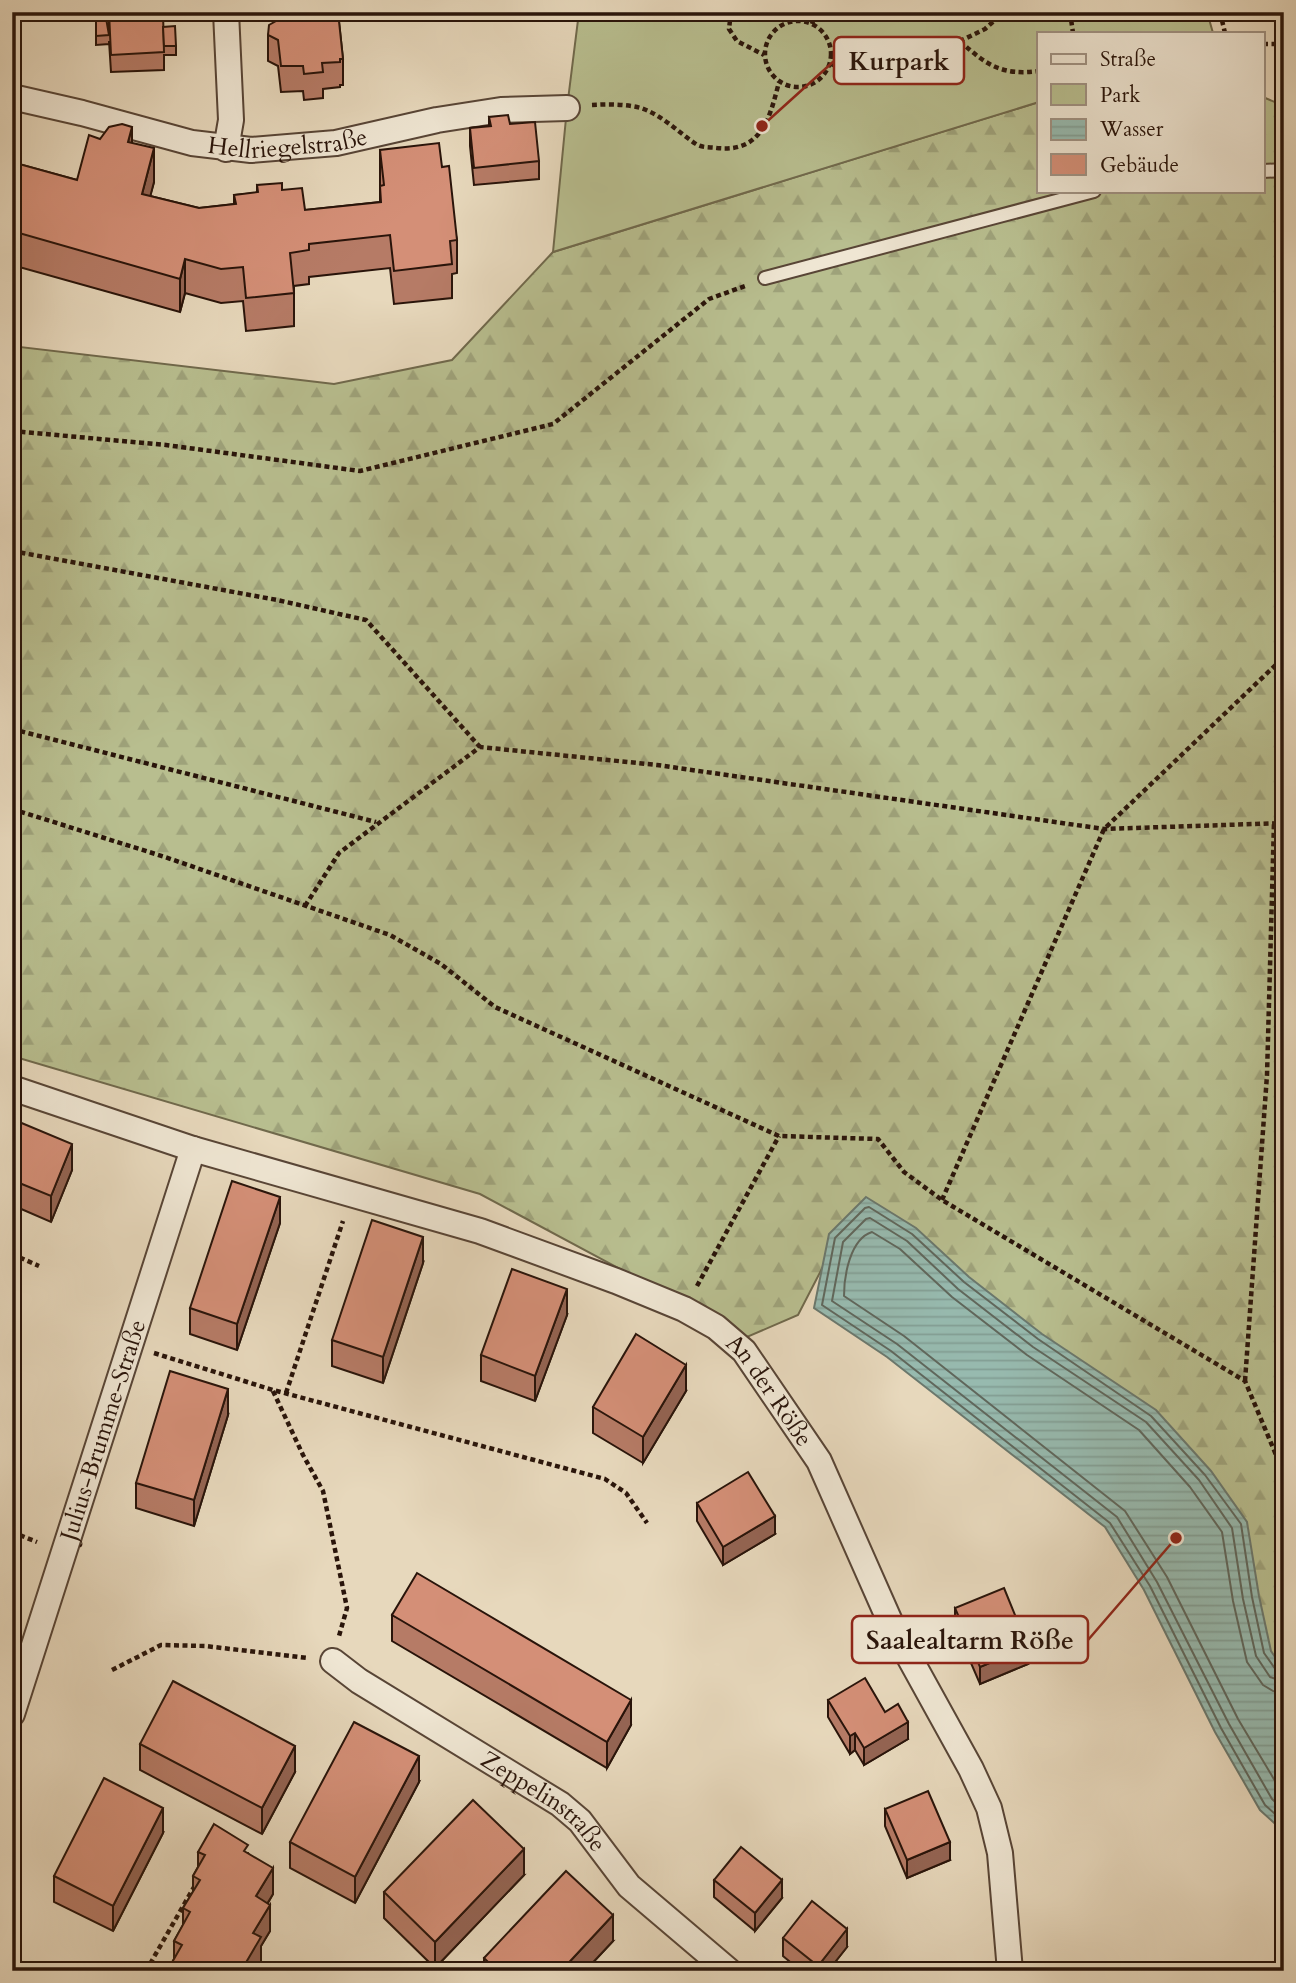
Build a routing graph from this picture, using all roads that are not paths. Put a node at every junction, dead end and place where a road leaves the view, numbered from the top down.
1 (226, 12) edge
2 (12, 97) edge
3 (567, 108) road end
4 (226, 149) junction
5 (1284, 170) edge
6 (1264, 171) edge
7 (1090, 192) edge
8 (765, 278) road end
9 (12, 1088) edge
10 (193, 1149) junction
11 (333, 1661) road end
12 (12, 1714) edge
13 (729, 1971) edge
14 (1010, 1971) edge

1 - 4 street
2 - 4 street, Hellriegelstraße
3 - 4 street, Hellriegelstraße
5 - 6 lane
7 - 8 lane
9 - 10 street, An der Röße
10 - 12 street, Julius-Brumme-Straße
10 - 14 street, An der Röße
11 - 13 street, Zeppelinstraße

